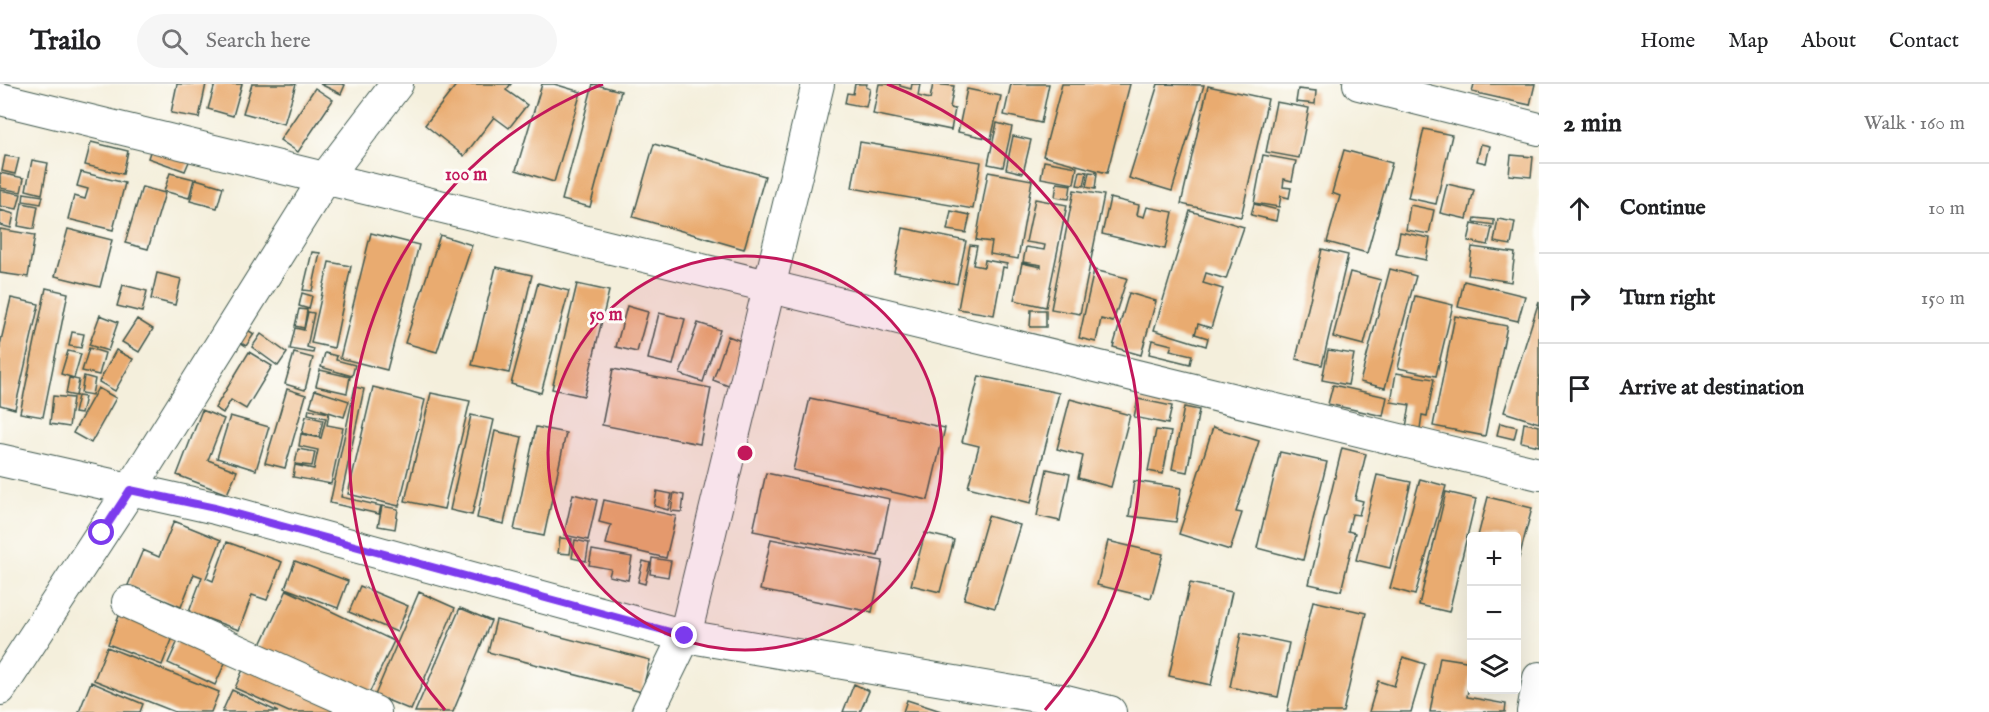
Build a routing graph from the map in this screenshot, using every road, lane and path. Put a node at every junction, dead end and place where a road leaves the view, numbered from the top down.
1 (397, 84) edge
2 (819, 84) edge
3 (1359, 84) edge
4 (0, 99) edge
5 (1539, 129) edge
6 (326, 177) junction
7 (771, 286) junction
8 (0, 460) edge
9 (1539, 474) edge
10 (130, 490) junction
11 (128, 602) dead end
12 (685, 636) junction
13 (1539, 678) edge
14 (0, 689) edge
15 (1062, 707) edge
16 (375, 712) edge
17 (648, 712) edge
18 (1110, 712) edge
19 (1533, 712) edge

1 - 6 street
2 - 7 street
3 - 5 street
4 - 6 street
6 - 7 street
6 - 10 street
7 - 9 street
7 - 12 street
8 - 10 street
10 - 12 street
10 - 14 street
11 - 16 street
12 - 15 street
12 - 17 street
13 - 19 street
15 - 18 street

